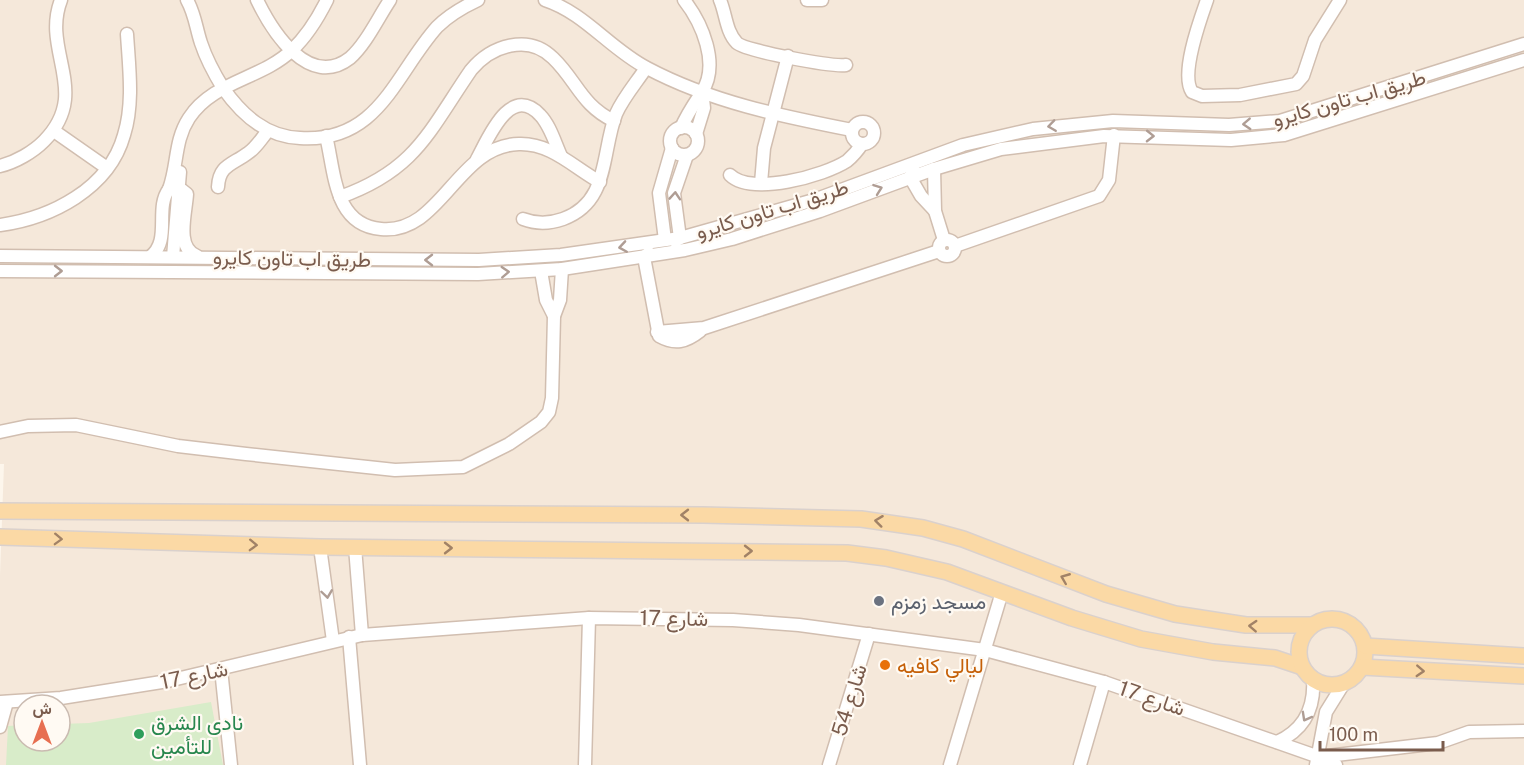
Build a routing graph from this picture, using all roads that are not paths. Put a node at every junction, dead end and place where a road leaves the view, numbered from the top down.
1 (61, 0) edge
2 (187, 0) edge
3 (257, 0) edge
4 (327, 0) edge
5 (390, 0) edge
6 (478, 0) edge
7 (545, 0) edge
8 (684, 0) edge
9 (720, 0) edge
10 (807, 0) edge
11 (822, 0) edge
12 (1207, 0) edge
13 (1340, 0) edge
14 (127, 34) dead end
15 (1524, 44) edge
16 (292, 50) junction
17 (788, 56) junction
18 (1524, 60) edge
19 (846, 65) dead end
20 (646, 68) junction
21 (1454, 68) junction
22 (223, 87) junction
23 (702, 91) junction
24 (1418, 94) junction
25 (1359, 97) junction
26 (771, 114) junction
27 (614, 121) junction
28 (1194, 124) junction
29 (681, 128) junction
30 (852, 130) junction
31 (54, 131) junction
32 (267, 132) junction
33 (696, 134) junction
34 (1284, 135) junction
35 (326, 136) junction
36 (1109, 136) junction
37 (1193, 138) junction
38 (862, 144) junction
39 (963, 145) junction
40 (672, 148) junction
41 (687, 155) junction
42 (561, 156) junction
43 (477, 159) junction
44 (0, 166) edge
45 (107, 168) junction
46 (934, 169) junction
47 (730, 175) dead end
48 (910, 177) junction
49 (600, 182) junction
50 (761, 183) junction
51 (218, 187) dead end
52 (174, 189) junction
53 (340, 197) junction
54 (935, 211) junction
55 (523, 219) dead end
56 (0, 225) edge
57 (162, 235) junction
58 (179, 236) junction
59 (681, 237) junction
60 (665, 240) junction
61 (946, 246) junction
62 (0, 256) edge
63 (65, 256) junction
64 (197, 256) junction
65 (150, 257) junction
66 (173, 257) junction
67 (644, 257) junction
68 (562, 269) junction
69 (3, 271) edge
70 (540, 271) junction
71 (554, 316) junction
72 (0, 432) edge
73 (0, 511) edge
74 (0, 537) edge
75 (320, 547) junction
76 (355, 547) junction
77 (1002, 592) junction
78 (589, 618) junction
79 (1312, 625) junction
80 (869, 634) junction
81 (362, 635) junction
82 (348, 637) junction
83 (333, 641) junction
84 (1365, 646) junction
85 (985, 650) junction
86 (1524, 656) edge
87 (1362, 667) junction
88 (221, 669) junction
89 (1307, 673) junction
90 (1524, 676) edge
91 (1104, 682) junction
92 (1344, 683) junction
93 (3, 702) edge
94 (0, 727) edge
95 (1524, 731) edge
96 (1277, 742) junction
97 (1318, 761) edge
98 (231, 765) edge
99 (360, 765) edge
100 (585, 765) edge
101 (829, 765) edge
102 (950, 765) edge
103 (1080, 765) edge
104 (1336, 765) edge

1 - 31 street
2 - 22 street
3 - 16 street
4 - 16 street
5 - 16 street
6 - 35 street
7 - 20 street
8 - 23 street
9 - 17 street
10 - 11 street
12 - 13 street
14 - 45 street
15 - 21 street, طريق اب تاون كايرو
16 - 22 street
17 - 19 street
17 - 26 street
18 - 24 street, طريق اب تاون كايرو
20 - 23 street
20 - 27 street
21 - 24 street
21 - 25 street, طريق اب تاون كايرو
22 - 32 street
22 - 52 street
23 - 26 street
23 - 29 street
23 - 33 street
24 - 34 street, طريق اب تاون كايرو
25 -> 28 street, طريق اب تاون كايرو
25 - 34 street
26 - 30 street
26 - 50 street
27 - 49 street
27 - 53 street
28 - 37 street
28 -> 39 street, طريق اب تاون كايرو
29 - 33 street
29 - 40 street
30 - 38 street
30 - 38 street
31 - 44 street
31 - 45 street
32 - 35 street
32 - 51 street
33 - 41 street
34 - 37 street, طريق اب تاون كايرو
35 - 53 street
36 -> 37 street, طريق اب تاون كايرو
36 - 46 street, طريق اب تاون كايرو
36 - 61 street
38 - 50 street
39 - 48 street
39 - 59 street, طريق اب تاون كايرو
40 - 41 street
40 - 60 street
59 -> 41 street
42 - 43 street
42 - 43 street
42 - 49 street
43 - 53 street
45 - 56 street
46 - 48 street, طريق اب تاون كايرو
46 - 54 street
47 - 50 street
48 - 54 street
67 -> 48 street, طريق اب تاون كايرو
49 - 55 street
52 - 57 street
52 - 58 street
54 - 61 street
57 - 58 street
57 - 65 street
58 - 64 street
58 - 66 street
59 - 60 street, طريق اب تاون كايرو
59 - 67 street
60 -> 64 street, طريق اب تاون كايرو
61 - 67 street
62 - 63 street, طريق اب تاون كايرو
63 - 65 street, طريق اب تاون كايرو
63 - 69 street
64 - 66 street, طريق اب تاون كايرو
65 - 66 street, طريق اب تاون كايرو
67 - 68 street, طريق اب تاون كايرو
68 - 70 street, طريق اب تاون كايرو
68 - 71 street
69 -> 70 street, طريق اب تاون كايرو
70 - 71 street
71 - 72 street
79 -> 73 main road
74 -> 75 main road
75 - 76 main road
75 -> 83 street
76 -> 77 main road
76 - 81 street
77 - 85 street
77 - 89 main road
78 - 80 street, شارع 17
78 - 81 street, شارع 17
78 - 100 street
79 - 84 main road
79 - 89 main road
80 - 85 street, شارع 17
80 - 101 street, شارع 54
81 - 82 street, شارع 17
82 - 83 street, شارع 17
82 - 99 street
83 - 88 street, شارع 17
84 - 86 main road
84 - 87 main road
85 - 91 street, شارع 17
85 - 102 street
87 -> 90 main road
87 - 92 main road
88 - 93 street, شارع 17
88 - 98 street
89 - 92 main road
89 -> 96 street
91 - 96 street, شارع 17
91 - 103 street
92 - 97 street
93 - 94 street
95 - 97 street
96 - 97 street, شارع 17
97 - 104 street, شارع 17

